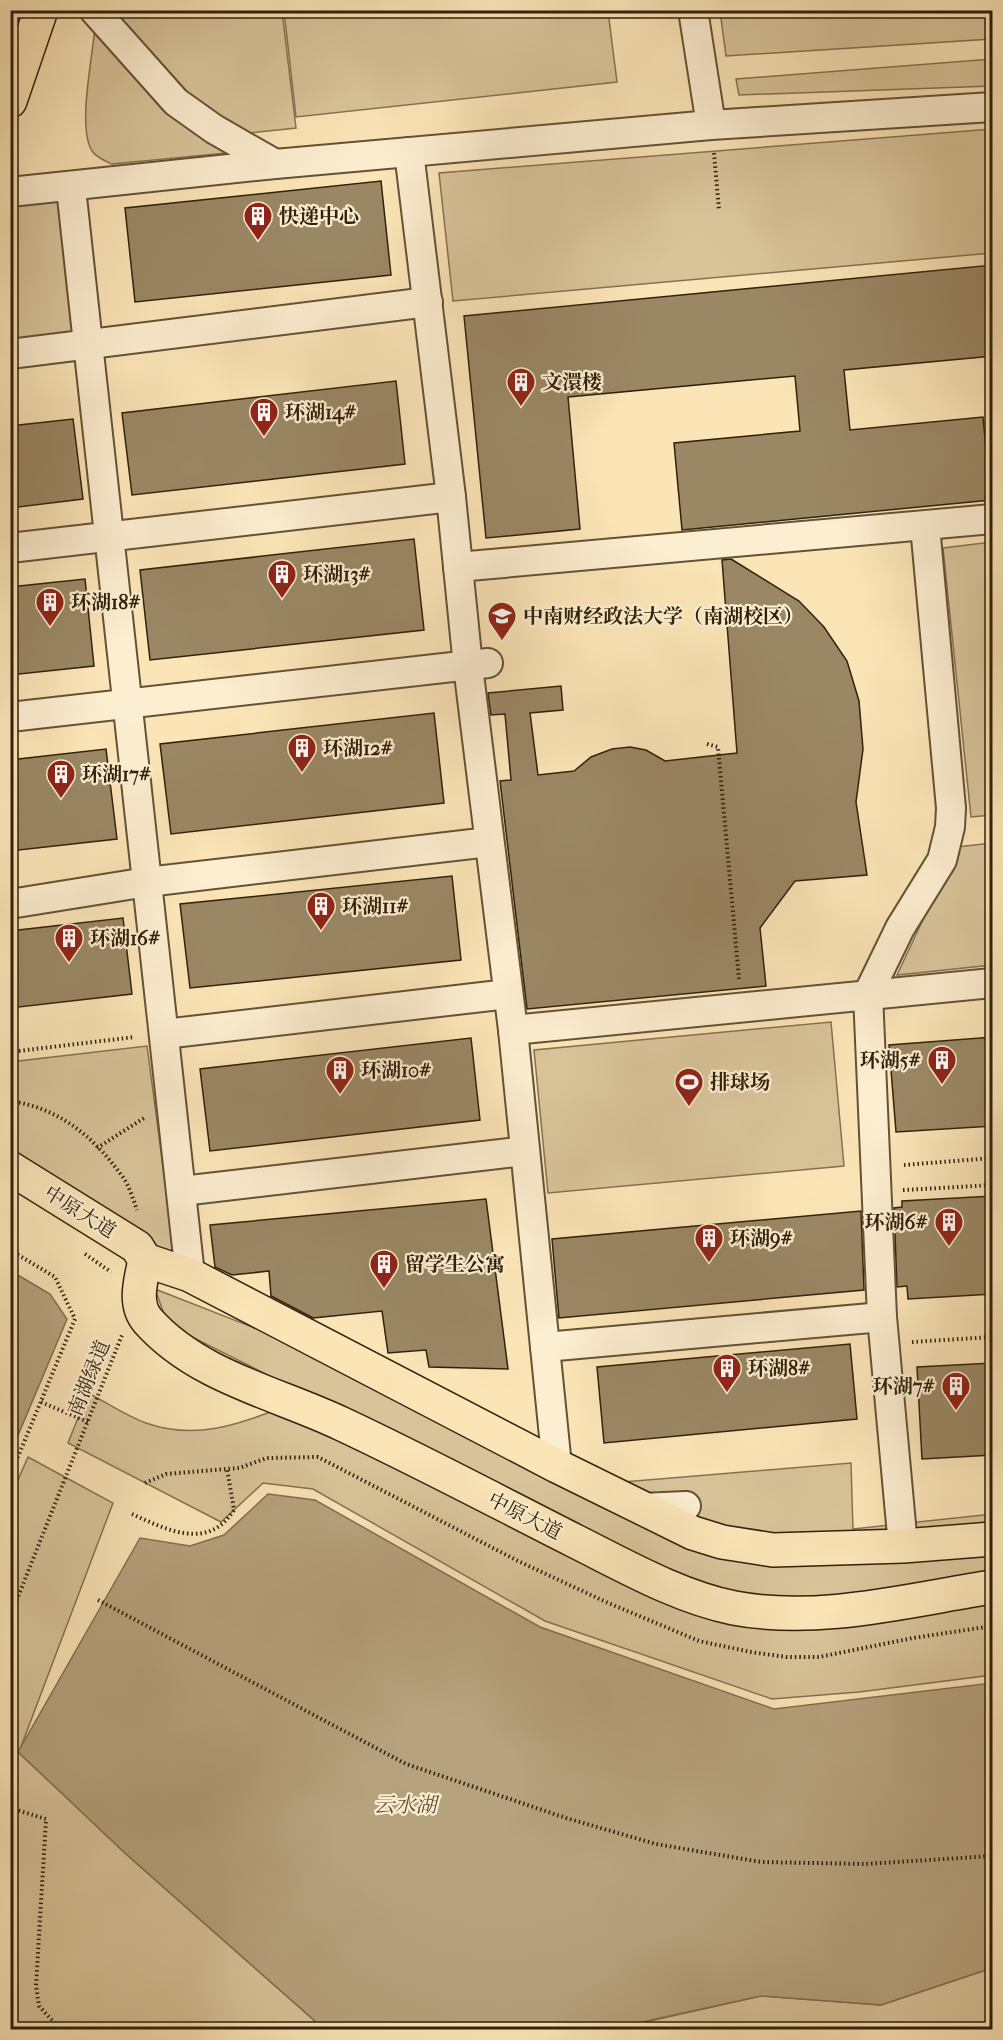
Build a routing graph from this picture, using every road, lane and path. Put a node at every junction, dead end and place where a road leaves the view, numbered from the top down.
1 (41, 10) edge
2 (94, 10) edge
3 (693, 10) edge
4 (10, 100) edge
5 (993, 107) edge
6 (711, 125) junction
7 (409, 152) junction
8 (274, 164) junction
9 (71, 188) junction
10 (10, 192) edge
11 (719, 210) dead end
12 (428, 302) junction
13 (87, 345) junction
14 (10, 354) edge
15 (451, 497) junction
16 (993, 519) edge
17 (925, 526) junction
18 (109, 537) junction
19 (10, 548) edge
20 (458, 567) junction
21 (478, 664) junction
22 (128, 705) junction
23 (10, 717) edge
24 (707, 744) dead end
25 (489, 842) junction
26 (147, 882) junction
27 (10, 904) edge
28 (993, 983) edge
29 (508, 994) junction
30 (868, 994) junction
31 (742, 1007) junction
32 (513, 1030) junction
33 (164, 1034) junction
34 (10, 1052) edge
35 (10, 1101) edge
36 (172, 1107) junction
37 (97, 1148) junction
38 (525, 1151) junction
39 (993, 1158) edge
40 (10, 1168) edge
41 (874, 1168) junction
42 (993, 1185) edge
43 (182, 1191) junction
44 (892, 1191) dead end
45 (10, 1250) edge
46 (80, 1251) dead end
47 (141, 1254) junction
48 (190, 1275) junction
49 (139, 1303) junction
50 (883, 1331) junction
51 (993, 1337) edge
52 (545, 1347) junction
53 (41, 1402) junction
54 (88, 1422) junction
55 (557, 1466) junction
56 (227, 1469) dead end
57 (10, 1476) edge
58 (686, 1506) dead end
59 (642, 1508) junction
60 (132, 1514) dead end
61 (993, 1539) edge
62 (903, 1546) junction
63 (993, 1587) edge
64 (98, 1600) dead end
65 (10, 1617) edge
66 (10, 1808) edge
67 (993, 1857) edge
68 (62, 2030) edge

1 - 4 main road
2 - 8 street
3 - 6 street
5 - 6 street
6 - 7 street
6 - 11 path
7 - 8 street
7 - 12 street
8 - 9 street
9 - 10 street
9 - 13 street
12 - 13 street
12 - 15 street
13 - 14 street
13 - 18 street
15 - 18 street
15 - 20 street
16 - 17 street
17 - 20 street
17 - 30 street
18 - 19 street
18 - 22 street
20 - 21 street
21 - 22 street
21 - 25 street
22 - 23 street
22 - 26 street
24 - 31 path
25 - 26 street
25 - 29 street
26 - 27 street
26 - 33 street
28 - 30 street
29 - 32 street
29 - 33 street
30 - 31 street
30 - 41 street
31 - 32 street
32 - 38 street
33 - 34 path
33 - 36 street
35 - 37 path
36 - 37 path
36 - 43 street
37 - 47 path
38 - 43 street
38 - 52 street
39 - 41 path
40 - 47 main road, 中原大道
41 - 50 street
42 - 44 path
43 - 48 street
45 - 53 path
46 - 49 path
47 - 48 main road, 中原大道
47 - 49 main road
48 - 55 main road, 中原大道
49 - 54 path, 南湖绿道
49 - 63 main road, 中原大道
50 - 51 path
50 - 52 street
50 - 62 street
52 - 55 street
53 - 54 path
53 - 57 path
54 - 65 path, 南湖绿道
55 - 59 main road, 中原大道
56 - 60 path
58 - 59 street
59 - 62 main road, 中原大道
61 - 62 main road, 中原大道
64 - 67 path
66 - 68 path

